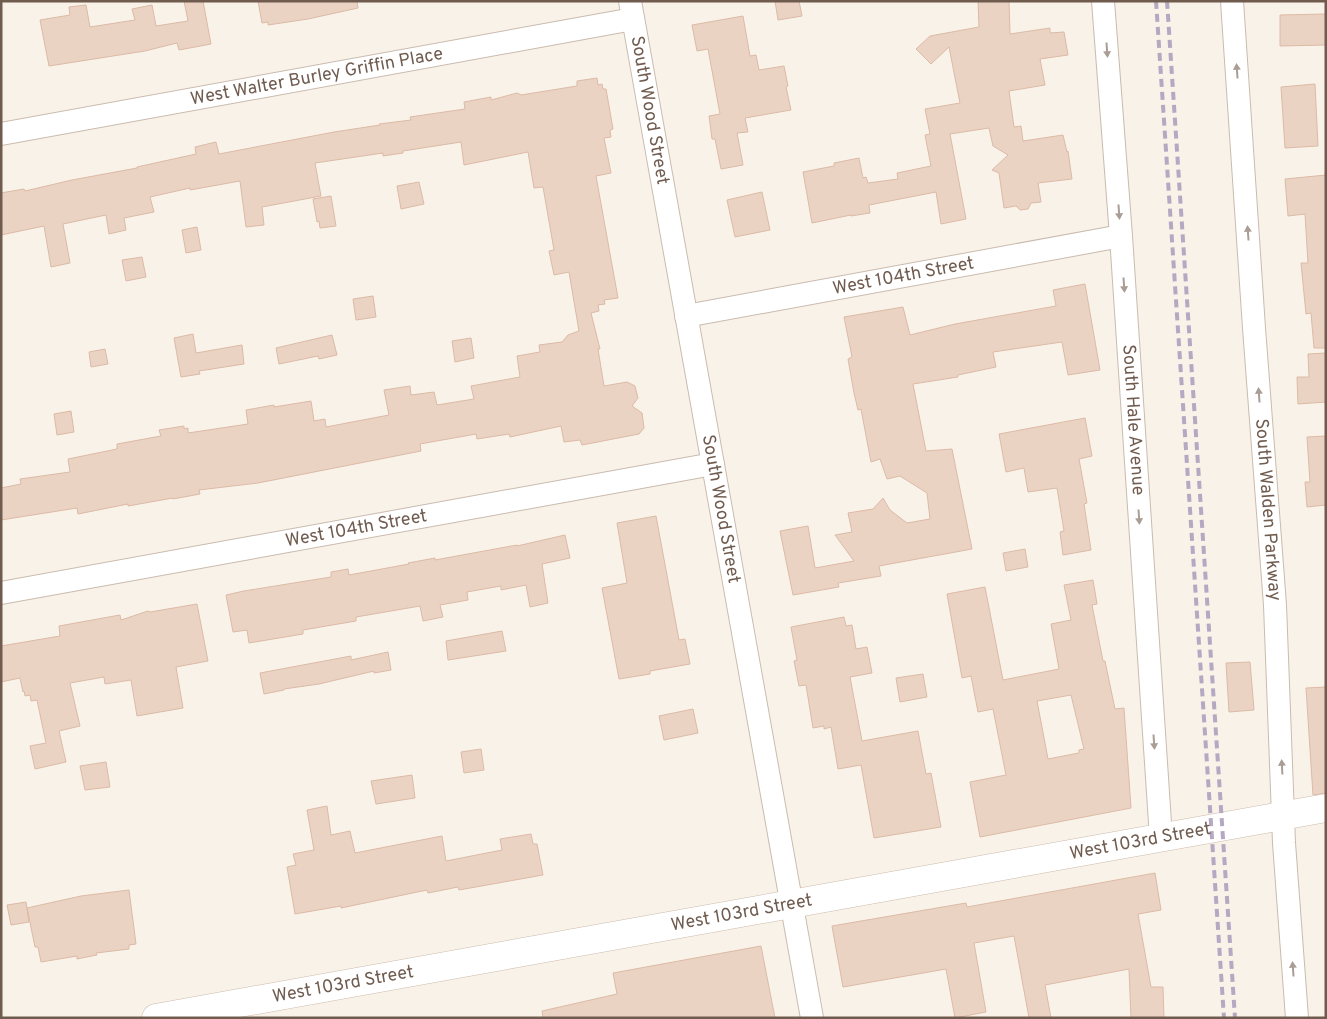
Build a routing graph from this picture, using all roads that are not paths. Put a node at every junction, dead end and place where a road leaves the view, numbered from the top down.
1 (1103, 1) edge
2 (1232, 1) edge
3 (631, 10) edge
4 (1, 134) edge
5 (1121, 236) junction
6 (686, 316) junction
7 (713, 464) junction
8 (1, 593) edge
9 (1326, 808) edge
10 (1283, 816) junction
11 (1161, 838) junction
12 (791, 904) junction
13 (156, 1018) edge
14 (812, 1018) edge
15 (1297, 1018) edge

1 -> 5 street, South Hale Avenue
10 -> 2 street, South Walden Parkway
3 - 4 street, West Walter Burley Griffin Place
3 - 6 street, South Wood Street
5 - 6 street, West 104th Street
5 -> 11 street, South Hale Avenue
6 - 7 street, South Wood Street
7 - 8 street, West 104th Street
7 - 12 street, South Wood Street
9 - 10 main road, West 103rd Street
10 - 11 main road, West 103rd Street
15 -> 10 street, South Walden Parkway
11 - 12 main road, West 103rd Street
12 - 13 main road, West 103rd Street
12 - 14 street, South Wood Street

